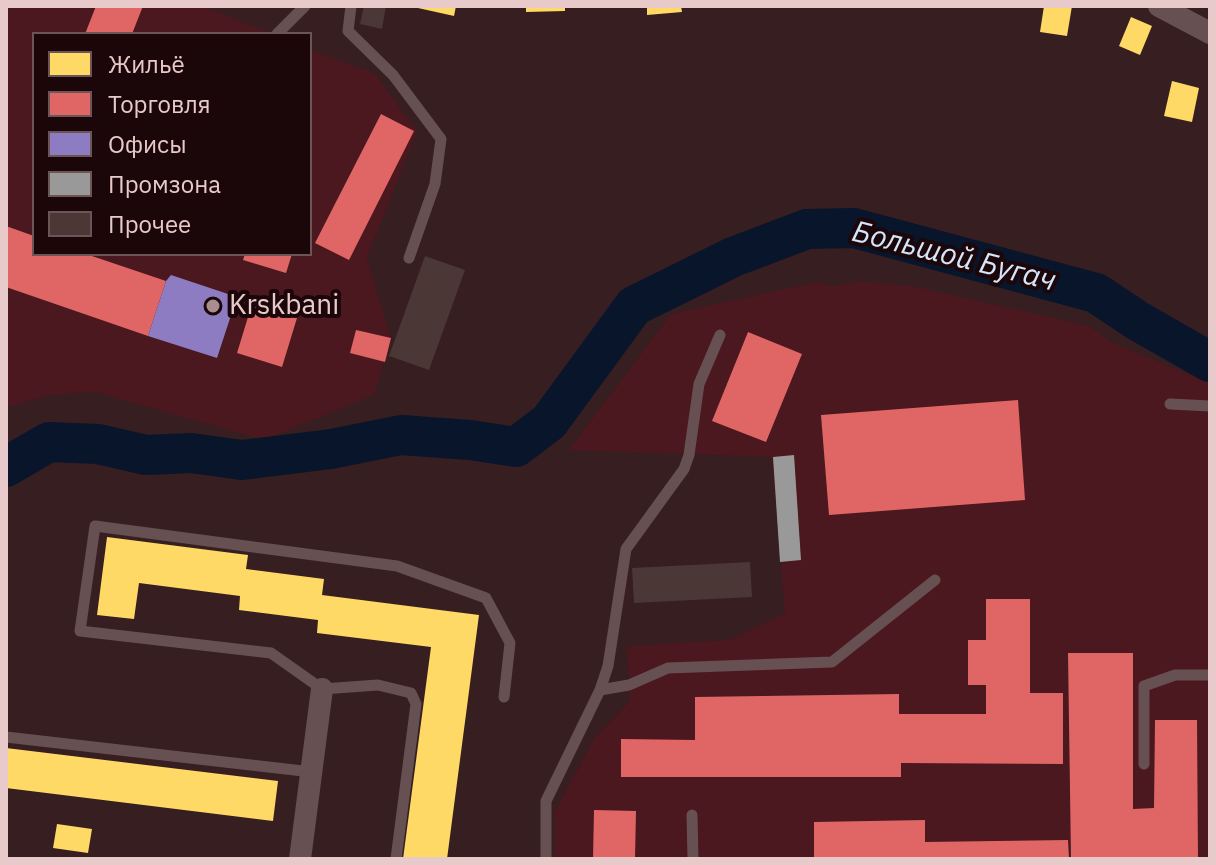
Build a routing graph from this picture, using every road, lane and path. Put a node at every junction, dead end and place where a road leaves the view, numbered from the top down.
1 (305, 6) edge
2 (351, 6) edge
3 (1159, 6) edge
4 (279, 32) edge
5 (1210, 33) edge
6 (409, 258) dead end
7 (720, 335) dead end
8 (1170, 404) dead end
9 (1210, 406) edge
10 (935, 580) dead end
11 (1210, 675) edge
12 (322, 689) junction
13 (600, 690) junction
14 (504, 697) dead end
15 (6, 737) edge
16 (1144, 764) dead end
17 (312, 772) junction
18 (692, 815) dead end
19 (300, 859) edge
20 (396, 859) edge
21 (546, 859) edge
22 (693, 859) edge

1 - 4 lane
2 - 6 lane
3 - 5 street
7 - 13 lane
8 - 9 lane
10 - 13 lane
11 - 16 lane
12 - 14 lane
12 - 17 street
12 - 20 lane
13 - 21 lane
15 - 17 lane
17 - 19 street
18 - 22 lane

